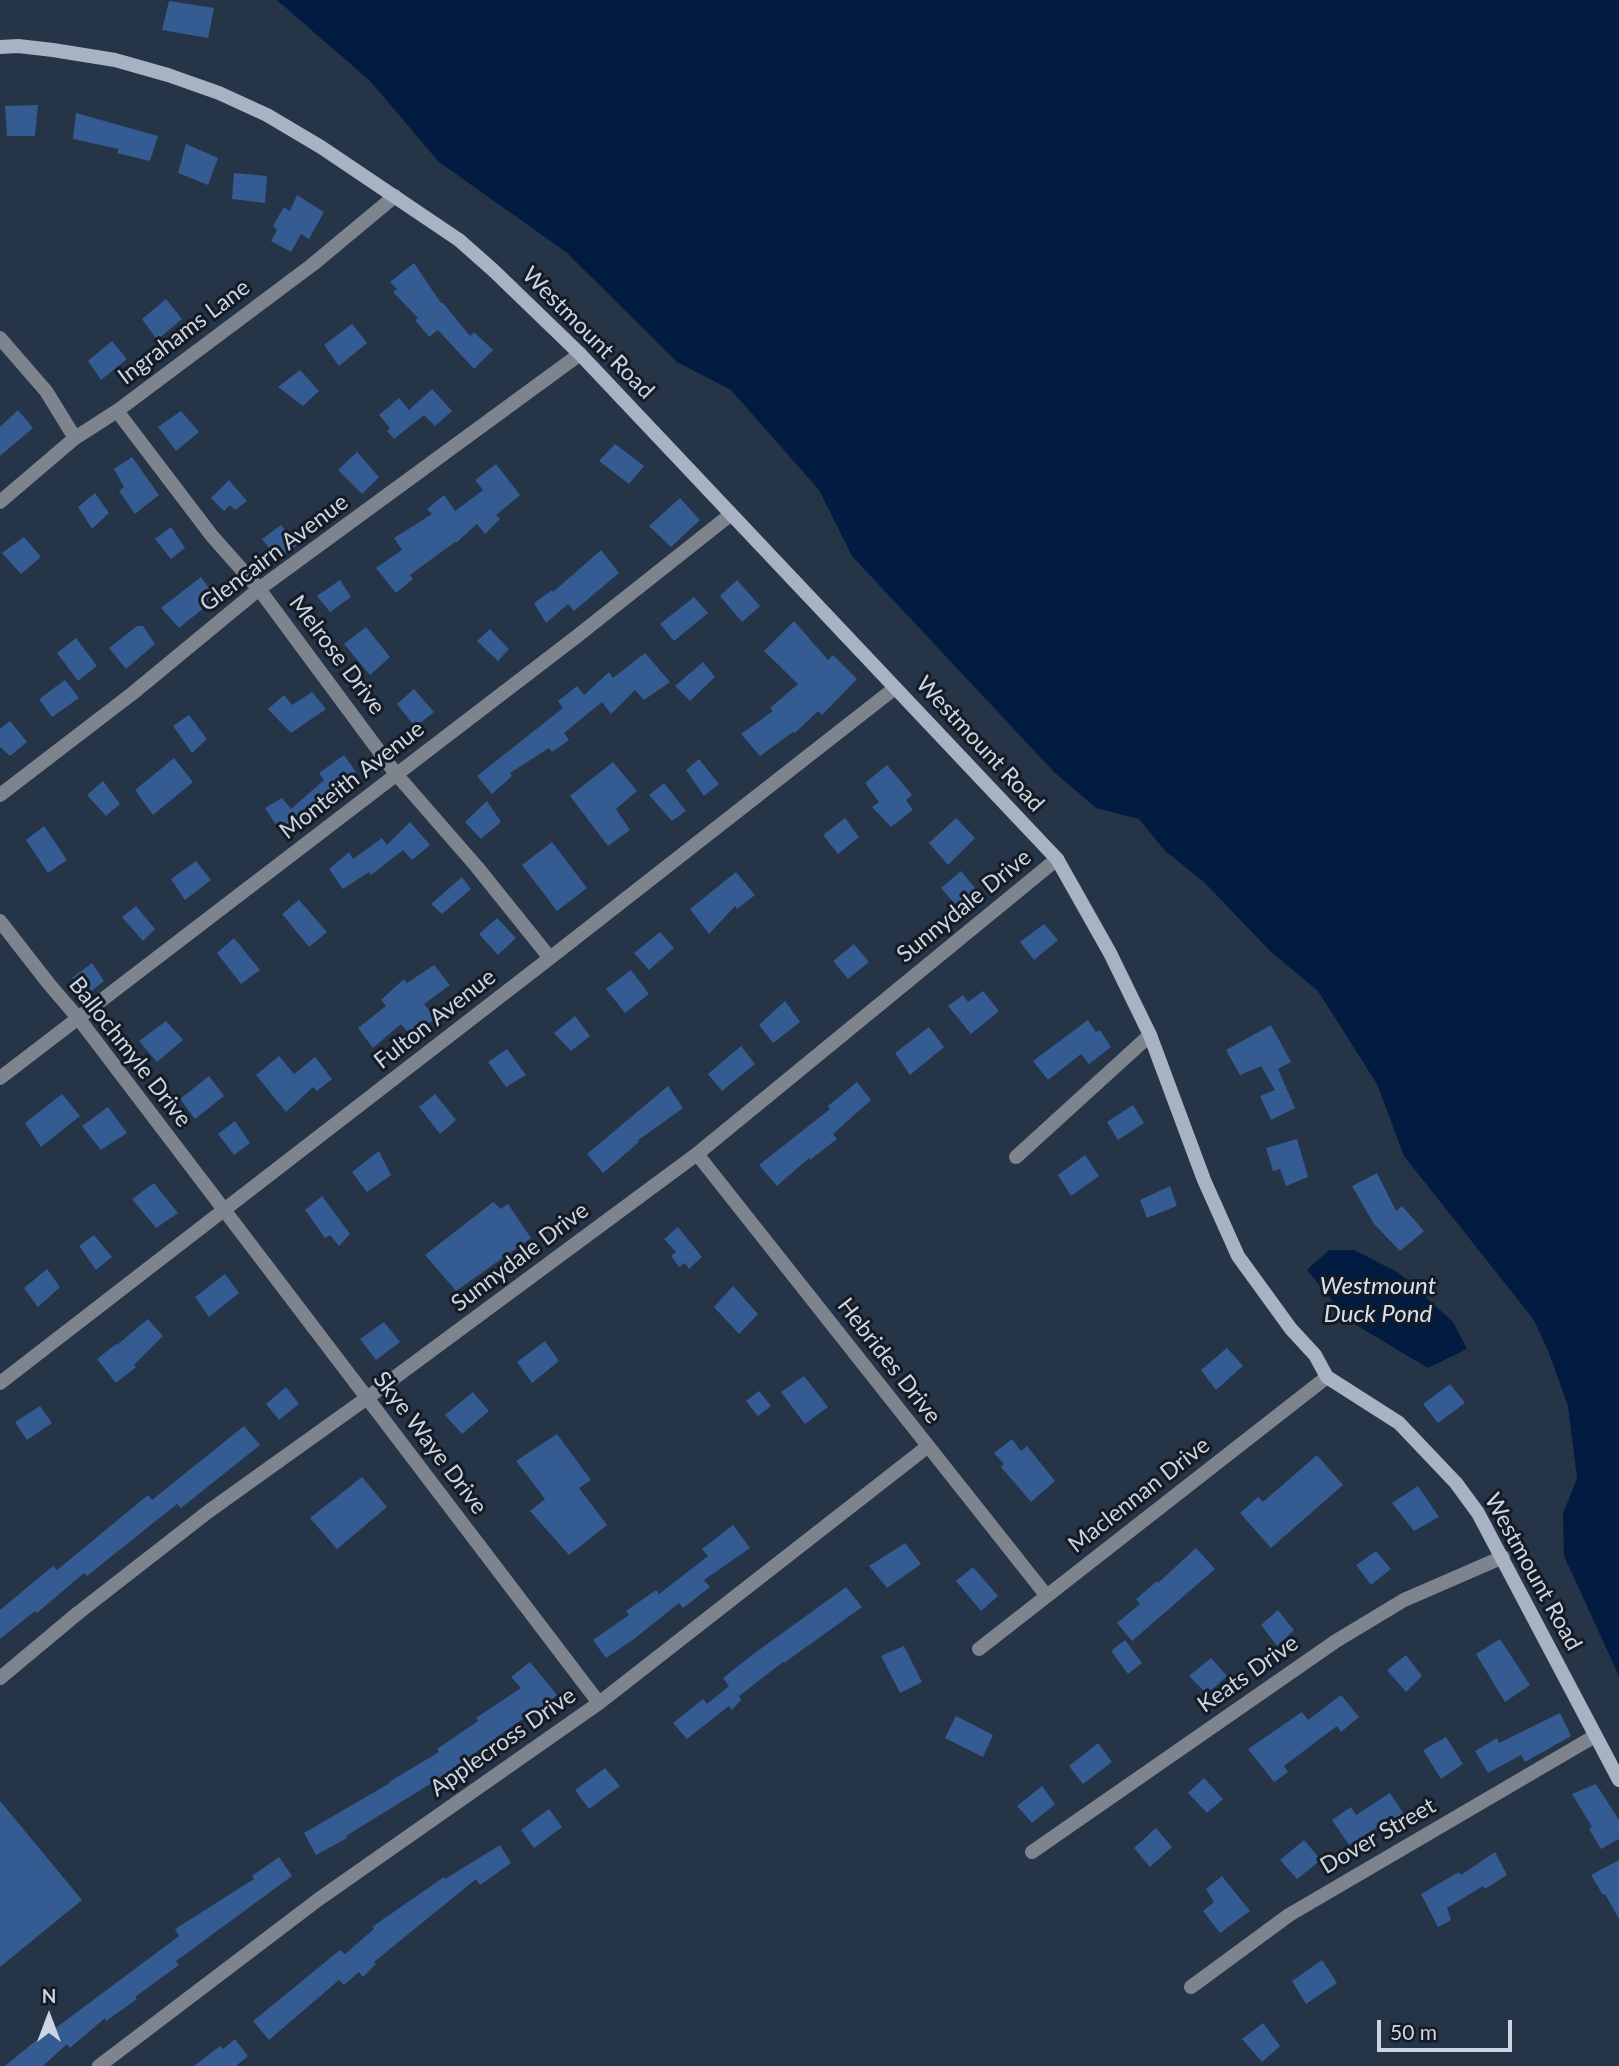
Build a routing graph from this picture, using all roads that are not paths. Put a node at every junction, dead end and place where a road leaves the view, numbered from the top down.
1 (0, 47) edge
2 (394, 196) junction
3 (0, 338) edge
4 (580, 354) junction
5 (117, 411) junction
6 (75, 438) junction
7 (0, 502) edge
8 (730, 514) junction
9 (259, 589) junction
10 (895, 688) junction
11 (396, 774) junction
12 (0, 795) edge
13 (1056, 859) junction
14 (0, 921) edge
15 (550, 958) junction
16 (79, 1018) junction
17 (1150, 1035) junction
18 (0, 1079) edge
19 (698, 1154) junction
20 (1016, 1157) dead end
21 (224, 1211) junction
22 (1327, 1377) junction
23 (0, 1383) edge
24 (367, 1398) junction
25 (927, 1447) junction
26 (1503, 1558) junction
27 (1046, 1595) junction
28 (978, 1649) dead end
29 (0, 1678) edge
30 (599, 1703) junction
31 (1595, 1736) junction
32 (1619, 1780) edge
33 (1032, 1852) dead end
34 (1191, 1987) dead end
35 (99, 2066) edge

1 - 2 main road, Westmount Road
2 - 4 main road, Westmount Road
2 - 5 street, Ingrahams Lane
3 - 6 street
4 - 8 main road, Westmount Road
4 - 9 street, Glencairn Avenue
5 - 6 street, Ingrahams Lane
5 - 9 street, Melrose Drive
6 - 7 street, Ingrahams Lane
8 - 10 main road, Westmount Road
8 - 11 street, Monteith Avenue
9 - 11 street, Melrose Drive
9 - 12 street, Glencairn Avenue
10 - 13 main road, Westmount Road
10 - 15 street, Fulton Avenue
11 - 15 street, Melrose Drive
11 - 16 street, Monteith Avenue
13 - 17 main road, Westmount Road
13 - 19 street, Sunnydale Drive
14 - 16 street, Ballochmyle Drive
15 - 21 street, Fulton Avenue
16 - 18 street, Monteith Avenue
16 - 21 street, Ballochmyle Drive
17 - 20 street
17 - 22 main road, Westmount Road
19 - 24 street, Sunnydale Drive
19 - 25 street, Hebrides Drive
21 - 23 street, Fulton Avenue
21 - 24 street, Skye Waye Drive
22 - 26 main road, Westmount Road
22 - 27 street, Maclennan Drive
24 - 29 street, Sunnydale Drive
24 - 30 street, Skye Waye Drive
25 - 27 street, Hebrides Drive
25 - 30 street, Applecross Drive
26 - 31 main road, Westmount Road
26 - 33 street, Keats Drive
27 - 28 street, Maclennan Drive
30 - 35 street, Applecross Drive
31 - 32 main road, Westmount Road
31 - 34 street, Dover Street

